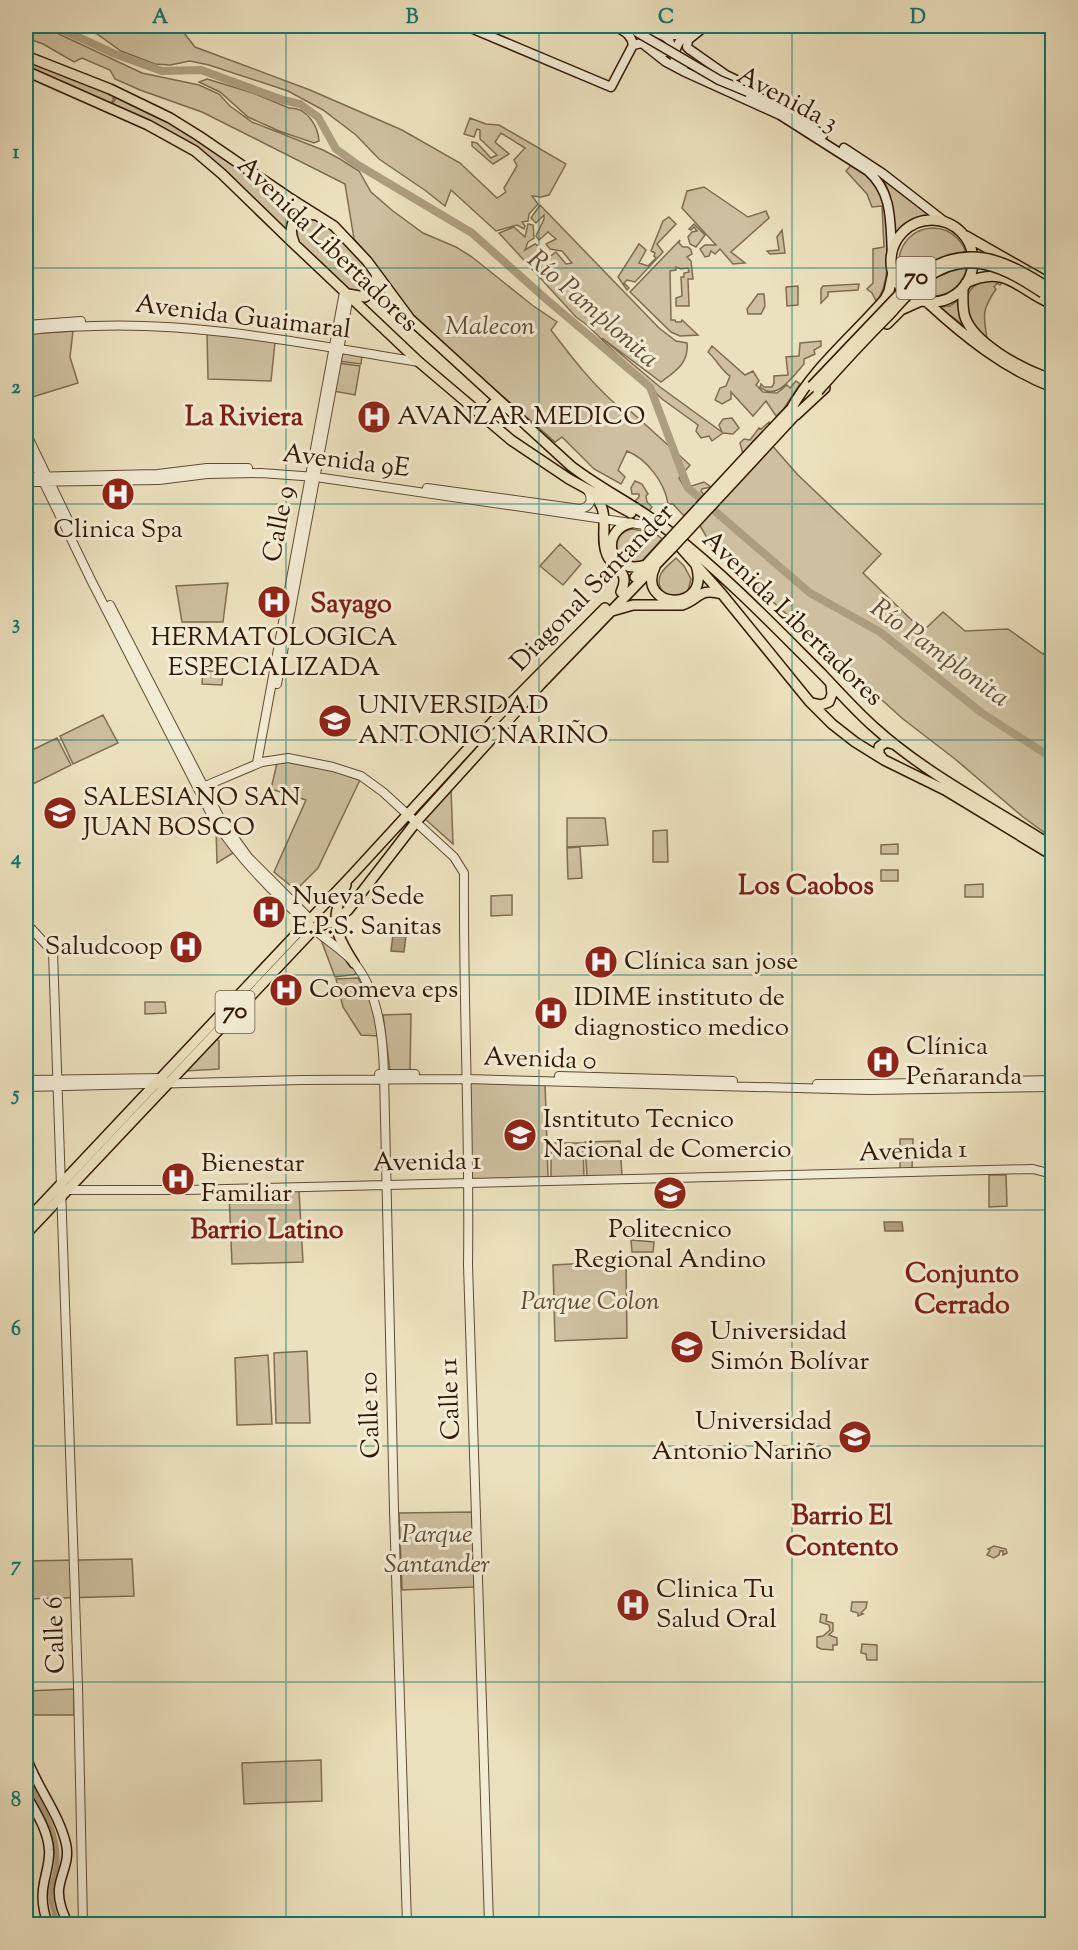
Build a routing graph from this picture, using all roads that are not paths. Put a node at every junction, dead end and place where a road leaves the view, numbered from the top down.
1 (466, 26) edge
2 (614, 26) edge
3 (625, 26) edge
4 (706, 27) edge
5 (638, 29) edge
6 (687, 32) junction
7 (664, 36) junction
8 (633, 45) junction
9 (648, 47) junction
10 (26, 56) edge
11 (696, 56) junction
12 (679, 63) junction
13 (26, 71) edge
14 (705, 81) junction
15 (110, 89) junction
16 (103, 105) junction
17 (783, 109) junction
18 (317, 215) junction
19 (945, 222) junction
20 (961, 232) junction
21 (297, 247) junction
22 (892, 253) junction
23 (374, 269) junction
24 (893, 272) junction
25 (1053, 285) edge
26 (964, 286) junction
27 (1048, 292) edge
28 (347, 294) junction
29 (924, 301) junction
30 (1053, 302) edge
31 (963, 311) junction
32 (949, 321) junction
33 (26, 326) edge
34 (26, 331) edge
35 (402, 346) junction
36 (337, 347) junction
37 (419, 362) junction
38 (1053, 380) edge
39 (1053, 387) edge
40 (504, 405) junction
41 (793, 413) junction
42 (487, 419) junction
43 (26, 433) edge
44 (26, 446) edge
45 (314, 475) junction
46 (26, 477) edge
47 (45, 479) junction
48 (26, 482) edge
49 (590, 491) junction
50 (603, 519) junction
51 (631, 523) junction
52 (658, 527) junction
53 (670, 544) junction
54 (660, 560) junction
55 (693, 560) junction
56 (646, 566) junction
57 (621, 592) junction
58 (722, 594) junction
59 (610, 612) junction
60 (830, 683) junction
61 (809, 701) junction
62 (893, 744) junction
63 (884, 760) junction
64 (260, 762) junction
65 (200, 787) junction
66 (405, 813) junction
67 (416, 822) junction
68 (1053, 846) edge
69 (1053, 855) edge
70 (382, 866) junction
71 (352, 875) junction
72 (335, 920) junction
73 (26, 922) edge
74 (312, 924) junction
75 (354, 963) junction
76 (384, 1077) junction
77 (467, 1077) junction
78 (26, 1080) edge
79 (1053, 1080) edge
80 (163, 1081) junction
81 (58, 1083) junction
82 (26, 1087) edge
83 (1053, 1088) edge
84 (1053, 1174) edge
85 (469, 1183) junction
86 (387, 1185) junction
87 (61, 1190) junction
88 (26, 1221) edge
89 (26, 1234) edge
90 (26, 1756) edge
91 (28, 1767) edge
92 (26, 1794) edge
93 (407, 1923) edge
94 (48, 1924) edge
95 (68, 1924) edge
96 (83, 1924) edge
97 (221, 1924) edge
98 (489, 1924) edge

1 - 8 main road
2 - 8 main road
3 - 5 main road, Avenida 3
4 - 6 street
4 - 11 main road
5 - 7 street
5 - 17 main road, Avenida 3, bridge
6 - 7 street
6 - 12 main road
7 - 9 main road
8 - 9 main road, Avenida 3
9 - 14 main road, Avenida 3
10 - 15 main road, Avenida Libertadores
11 - 12 main road
11 - 17 main road
12 - 14 main road
13 - 16 main road, Avenida Libertadores
14 - 22 main road, Avenida 3
15 - 16 main road
15 - 18 main road, Avenida Libertadores
16 - 21 main road, Avenida Libertadores
17 - 19 main road, Avenida 3
18 - 21 main road
18 - 23 main road, Avenida Libertadores
19 - 20 main road
19 - 22 main road
20 - 25 main road
20 - 26 main road
21 - 28 main road, Avenida Libertadores
22 - 24 main road
23 - 28 main road
23 - 40 main road, Avenida Libertadores
24 - 29 main road
24 - 41 main road
26 - 29 main road
26 - 30 main road
26 - 31 main road
27 - 30 main road, 70
27 - 41 main road, Diagonal Santander / 70, bridge
28 - 35 main road, Avenida Libertadores
28 - 36 street, Calle 9
29 - 32 main road
29 - 41 main road
31 - 32 main road
31 - 38 main road
32 - 39 main road
33 - 36 street, Avenida Guaimaral
34 - 36 street, Avenida Guaimaral
35 - 36 street, Avenida Guaimaral
35 - 37 main road, Avenida Libertadores
36 - 37 street, Avenida Guaimaral
36 - 45 street, Calle 9
37 - 42 main road, Avenida Libertadores
40 - 42 main road
40 - 60 main road, Avenida Libertadores
41 - 53 main road, Diagonal Santander / 70, bridge
42 - 49 main road, Avenida Libertadores
43 - 47 street
44 - 47 street
45 - 47 street, Avenida 9E
45 - 49 street, Avenida 9E
45 - 50 street, Avenida 9E
45 - 64 street, Calle 9
46 - 47 street, Avenida 9E
47 - 48 street, Avenida 9E
47 - 65 street, Calle 10
49 - 50 main road
49 - 52 main road, Avenida Libertadores
50 - 51 street, Avenida 9E
50 - 57 main road
51 - 52 street, Avenida 9E
51 - 56 main road
52 - 55 main road, Avenida Libertadores
53 - 54 main road, Diagonal Santander / 70
53 - 56 main road, Diagonal Santander / 70
54 - 55 main road
54 - 59 main road, Diagonal Santander / 70
55 - 58 main road, Avenida Libertadores
56 - 57 main road, Diagonal Santander / 70
57 - 66 main road, Diagonal Santander / 70
58 - 59 main road
58 - 61 main road, Avenida Libertadores
59 - 67 main road, Diagonal Santander / 70
60 - 61 main road
60 - 62 main road, Avenida Libertadores
61 - 63 main road, Avenida Libertadores
62 - 63 main road
62 - 68 main road, Avenida Libertadores
63 - 69 main road, Avenida Libertadores
64 - 65 street
64 - 66 street
65 - 74 street, Calle 10
66 - 67 street
66 - 70 main road
66 - 71 main road, Diagonal Santander / 70
67 - 70 main road, Diagonal Santander / 70
67 - 77 street, Calle 11
70 - 72 main road, Diagonal Santander / 70
71 - 72 main road
71 - 74 main road, Diagonal Santander / 70
72 - 74 main road, Diagonal Santander / 70
72 - 75 main road
73 - 81 street, Calle 6
74 - 75 street, Calle 10
74 - 80 main road, Diagonal Santander / 70
75 - 76 street, Calle 10
76 - 77 street, Avenida 0
76 - 80 street, Avenida 0
76 - 86 street, Calle 10
77 - 79 street, Avenida 0
77 - 83 street, Avenida 0
77 - 85 street, Calle 11
78 - 81 street, Avenida 0
80 - 81 street, Avenida 0
80 - 87 main road, Diagonal Santander / 70
81 - 82 street, Avenida 0
81 - 87 street, Calle 6
84 - 85 street, Avenida 1
85 - 86 street, Avenida 1
85 - 98 street, Calle 11
86 - 87 street, Avenida 1
86 - 93 street, Calle 10
87 - 88 main road, Diagonal Santander / 70
87 - 89 main road, Diagonal Santander / 70
87 - 96 street, Calle 6
90 - 91 main road
91 - 95 main road
92 - 94 main road
93 - 97 street

